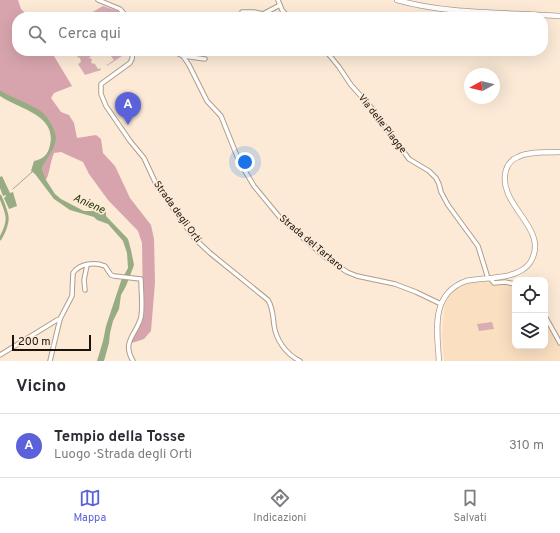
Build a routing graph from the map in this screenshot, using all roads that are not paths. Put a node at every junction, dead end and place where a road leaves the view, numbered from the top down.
1 (98, 0) edge
2 (278, 0) edge
3 (398, 0) edge
4 (280, 5) junction
5 (123, 12) edge
6 (242, 12) dead end
7 (254, 12) edge
8 (268, 12) edge
9 (285, 12) edge
10 (491, 12) edge
11 (548, 15) edge
12 (560, 16) edge
13 (132, 56) edge
14 (183, 56) joint
15 (330, 56) edge
16 (205, 59) dead end
17 (560, 152) edge
18 (87, 265) junction
19 (489, 276) junction
20 (512, 283) edge
21 (86, 290) dead end
22 (441, 304) junction
23 (60, 319) junction
24 (548, 321) edge
25 (560, 343) edge
26 (0, 355) edge
27 (50, 361) edge
28 (133, 361) edge
29 (300, 361) edge
30 (439, 361) edge

1 - 5 street
2 - 4 street
3 - 10 main road
4 - 8 street
4 - 9 street
6 - 7 street
11 - 12 main road
13 - 29 street, Strada degli Orti
14 - 16 street
14 - 22 street, Strada del Tartaro
15 - 19 street, Via delle Piagge
17 - 19 main road
18 - 21 street
18 - 23 street
18 - 28 street
19 - 20 street
19 - 22 main road
22 - 30 main road
23 - 26 street
23 - 27 street
24 - 25 street

